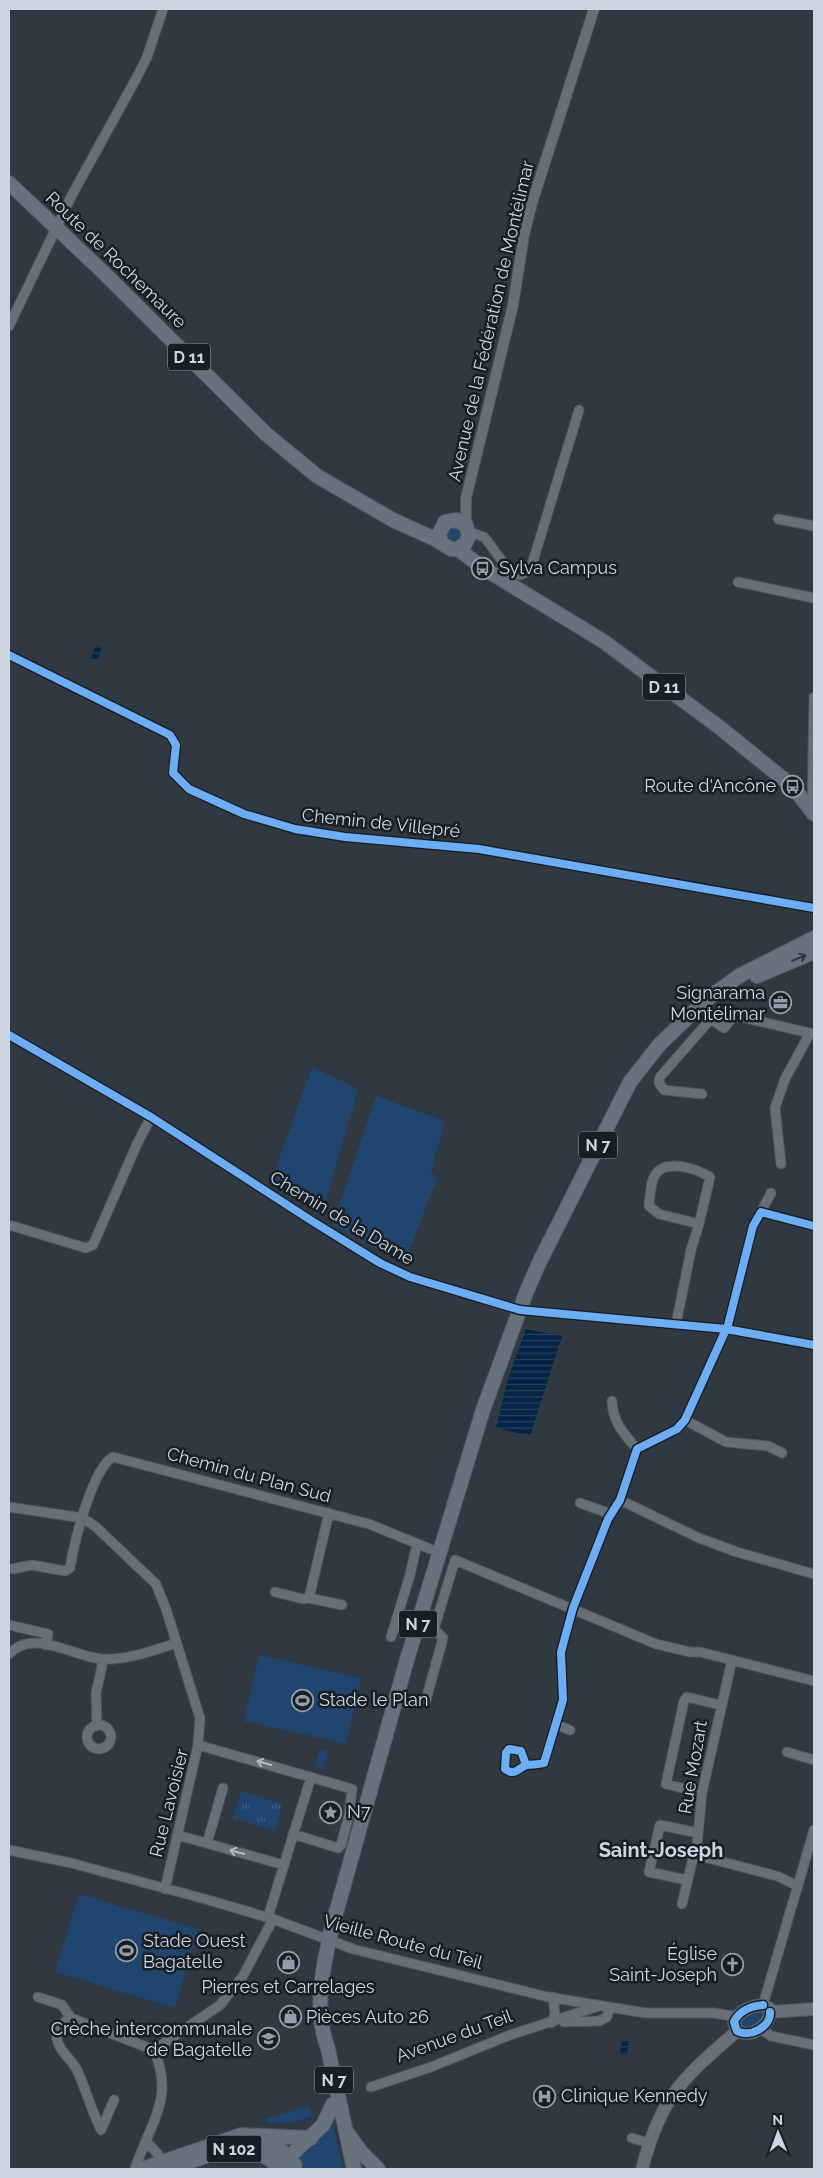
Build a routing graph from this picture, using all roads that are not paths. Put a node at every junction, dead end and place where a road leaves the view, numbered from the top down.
1 (163, 9) edge
2 (594, 9) edge
3 (9, 184) edge
4 (56, 228) junction
5 (9, 326) edge
6 (579, 410) dead end
7 (466, 498) junction
8 (382, 514) junction
9 (778, 519) dead end
10 (447, 522) junction
11 (814, 526) edge
12 (465, 536) junction
13 (441, 543) junction
14 (738, 582) dead end
15 (814, 598) edge
16 (9, 654) edge
17 (814, 697) edge
18 (813, 722) edge
19 (814, 780) edge
20 (799, 793) junction
21 (814, 813) edge
22 (814, 908) edge
23 (814, 938) edge
24 (814, 952) edge
25 (706, 1000) junction
26 (735, 1015) junction
27 (711, 1019) junction
28 (812, 1033) edge
29 (9, 1035) edge
30 (702, 1094) dead end
31 (152, 1117) junction
32 (781, 1164) dead end
33 (772, 1193) dead end
34 (761, 1212) junction
35 (699, 1224) junction
36 (9, 1225) edge
37 (814, 1226) edge
38 (520, 1310) junction
39 (676, 1324) junction
40 (726, 1329) junction
41 (814, 1345) edge
42 (612, 1401) dead end
43 (686, 1420) junction
44 (637, 1450) junction
45 (782, 1453) dead end
46 (620, 1500) junction
47 (580, 1503) dead end
48 (9, 1507) edge
49 (329, 1513) junction
50 (611, 1514) junction
51 (83, 1518) junction
52 (417, 1544) junction
53 (440, 1554) junction
54 (12, 1569) dead end
55 (814, 1574) edge
56 (275, 1592) dead end
57 (309, 1598) junction
58 (342, 1605) dead end
59 (573, 1608) junction
60 (9, 1625) edge
61 (392, 1637) dead end
62 (178, 1643) junction
63 (46, 1644) junction
64 (9, 1654) edge
65 (101, 1659) junction
66 (732, 1660) junction
67 (814, 1681) edge
68 (426, 1700) dead end
69 (720, 1705) junction
70 (555, 1724) junction
71 (98, 1726) dead end
72 (570, 1730) dead end
73 (198, 1744) junction
74 (787, 1752) dead end
75 (814, 1760) edge
76 (526, 1765) dead end
77 (311, 1777) junction
78 (223, 1788) dead end
79 (702, 1793) junction
80 (814, 1830) edge
81 (698, 1833) junction
82 (293, 1834) junction
83 (178, 1835) junction
84 (208, 1843) junction
85 (9, 1850) edge
86 (696, 1854) junction
87 (284, 1865) junction
88 (687, 1880) junction
89 (798, 1886) junction
90 (165, 1889) junction
91 (682, 1904) dead end
92 (271, 1918) junction
93 (329, 1941) junction
94 (38, 1997) dead end
95 (553, 1997) junction
96 (605, 2006) junction
97 (766, 2008) junction
98 (814, 2009) edge
99 (737, 2016) junction
100 (71, 2018) junction
101 (551, 2023) junction
102 (760, 2028) junction
103 (737, 2031) junction
104 (324, 2036) junction
105 (814, 2045) edge
106 (154, 2050) junction
107 (371, 2087) dead end
108 (114, 2100) dead end
109 (333, 2104) junction
110 (344, 2124) junction
111 (251, 2135) junction
112 (311, 2138) junction
113 (632, 2138) dead end
114 (146, 2141) junction
115 (650, 2143) junction
116 (292, 2165) edge
117 (176, 2166) edge
118 (135, 2169) edge
119 (142, 2169) edge
120 (280, 2169) edge
121 (347, 2169) edge
122 (354, 2169) edge
123 (378, 2169) edge
124 (642, 2169) edge

1 - 4 street
2 - 7 street, Avenue de la Fédération de Montélimar
3 - 4 main road, Route de Rochemaure / D 11
4 - 5 street
4 - 8 main road, Route de Rochemaure / D 11
6 - 12 street
7 - 10 street, Avenue de la Fédération de Montélimar
7 - 12 street, Avenue de la Fédération de Montélimar
8 - 10 main road, Route de Rochemaure / D 11
8 - 13 main road, Route de Rochemaure / D 11
9 - 11 street
10 - 12 main road
10 - 13 main road
12 - 13 main road
12 - 20 main road, D 11
14 - 15 street
16 - 22 street, Chemin de Villepré
17 - 18 street
18 - 19 street
19 - 20 street
19 - 21 street
20 - 21 main road, D 11
23 - 25 main road, N 7
25 -> 24 main road, N 7
25 - 38 main road, N 7
26 - 27 street
26 - 27 street
26 - 28 street
27 - 30 street
28 - 32 street
29 - 31 street, Chemin de la Dame
31 - 36 street
31 - 38 street, Chemin de la Dame
33 - 34 street
34 - 37 street
34 - 40 street
35 - 35 street
35 - 39 street
38 - 39 street, Chemin de la Dame
38 - 53 main road, N 7
39 - 40 street, Chemin de la Dame
40 - 41 street, Chemin de la Dame
40 - 43 street
42 - 44 street
43 - 44 street
43 - 45 street
44 - 46 street
46 - 50 street
46 - 55 street
47 - 50 street
48 - 51 street
49 - 51 street, Chemin du Plan Sud
49 - 52 street, Chemin du Plan Sud
49 - 57 street
50 - 59 street
51 - 54 street
51 - 62 street
52 - 53 street, Chemin du Plan Sud
52 - 61 street
53 - 93 main road, N 7
56 - 57 street
57 - 58 street
59 - 66 street
59 - 68 street
59 - 70 street
60 - 63 street
62 - 65 street
62 - 73 street
63 - 64 street
63 - 65 street
65 - 71 street
66 - 67 street
66 - 69 street, Rue Mozart
69 - 79 street, Rue Mozart
69 - 79 street
70 - 72 street
70 - 76 street
77 -> 73 street, Rue Lavoisier
73 - 83 street, Rue Lavoisier
74 - 75 street
77 - 82 street
77 - 82 street, Rue Lavoisier
78 - 84 street
79 - 81 street, Rue Mozart
80 - 89 street
81 - 86 street, Rue Mozart
81 - 88 street
82 - 87 street
83 - 84 street
83 - 90 street, Rue Lavoisier
87 -> 84 street
85 - 90 street, Vieille Route du Teil
86 - 88 street, Rue Mozart
86 - 89 street
87 - 92 street
88 - 91 street, Rue Mozart
89 - 97 street
90 - 92 street, Vieille Route du Teil
92 - 93 street, Vieille Route du Teil
92 - 106 street
93 - 95 street, Vieille Route du Teil
93 - 104 main road, N 7
94 - 100 street
95 - 96 street, Vieille Route du Teil
95 - 101 street
96 - 99 street, Vieille Route du Teil
96 - 101 street, Avenue du Teil
96 - 101 street, Avenue du Teil
97 - 98 main road
97 - 99 main road
97 - 102 main road
99 - 103 main road
100 - 106 street
100 - 108 street
101 - 107 street, Avenue du Teil
102 - 103 main road
102 - 105 street
103 - 115 main road
104 - 109 main road
104 - 110 main road, N 7
106 - 114 street
109 - 112 main road, N 7
109 - 121 main road
110 - 122 main road, N 7
110 - 123 main road, N 7
111 - 112 main road, N 102
111 - 116 main road, N 102
111 - 117 main road, N 102
112 - 116 main road, N 102
113 - 115 street
114 - 117 street
114 - 118 street
115 - 124 main road
117 - 119 main road, N 102
117 - 120 main road, N 102

